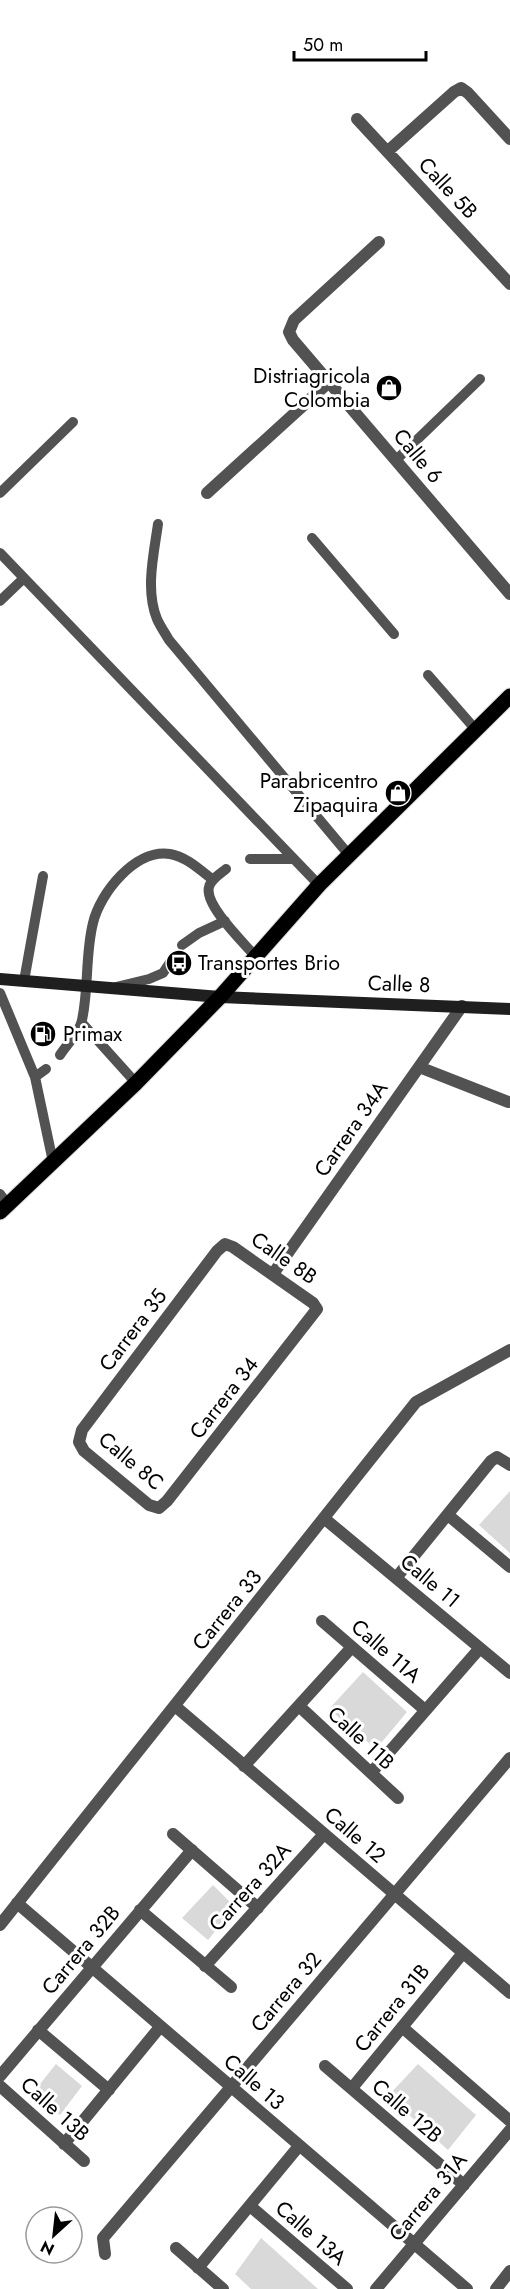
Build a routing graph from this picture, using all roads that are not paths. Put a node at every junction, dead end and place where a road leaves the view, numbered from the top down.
1 (357, 119) dead end
2 (510, 139) edge
3 (388, 151) junction
4 (379, 242) dead end
5 (510, 284) edge
6 (480, 379) dead end
7 (329, 382) junction
8 (73, 422) dead end
9 (396, 460) junction
10 (0, 493) edge
11 (207, 493) dead end
12 (158, 524) dead end
13 (312, 538) dead end
14 (0, 553) edge
15 (24, 578) junction
16 (510, 594) edge
17 (0, 602) edge
18 (394, 634) dead end
19 (428, 675) dead end
20 (510, 696) edge
21 (476, 730) junction
22 (349, 855) junction
23 (250, 859) dead end
24 (294, 859) junction
25 (226, 869) dead end
26 (43, 876) dead end
27 (213, 880) junction
28 (319, 885) junction
29 (225, 921) junction
30 (182, 945) dead end
31 (256, 957) junction
32 (171, 961) dead end
33 (0, 979) edge
34 (24, 981) junction
35 (86, 985) junction
36 (116, 987) junction
37 (0, 993) edge
38 (220, 997) junction
39 (462, 1006) junction
40 (510, 1009) edge
41 (82, 1023) junction
42 (60, 1055) dead end
43 (419, 1067) junction
44 (46, 1069) dead end
45 (35, 1077) junction
46 (136, 1083) junction
47 (508, 1102) dead end
48 (53, 1162) junction
49 (3, 1204) edge
50 (225, 1244) joint
51 (273, 1274) junction
52 (317, 1309) joint
53 (510, 1351) edge
54 (79, 1442) joint
55 (510, 1465) edge
56 (159, 1509) joint
57 (448, 1515) junction
58 (325, 1519) junction
59 (510, 1567) edge
60 (396, 1578) junction
61 (322, 1621) dead end
62 (352, 1647) junction
63 (480, 1648) junction
64 (510, 1673) edge
65 (175, 1706) junction
66 (299, 1706) junction
67 (425, 1710) junction
68 (510, 1758) edge
69 (244, 1766) junction
70 (371, 1773) junction
71 (398, 1798) dead end
72 (173, 1834) dead end
73 (324, 1834) junction
74 (192, 1850) junction
75 (394, 1895) junction
76 (17, 1903) junction
77 (258, 1908) junction
78 (140, 1910) junction
79 (0, 1925) edge
80 (463, 1953) junction
81 (205, 1966) junction
82 (92, 1968) junction
83 (231, 1987) dead end
84 (510, 1993) edge
85 (160, 2027) junction
86 (402, 2027) junction
87 (38, 2030) junction
88 (325, 2066) dead end
89 (0, 2076) edge
90 (0, 2086) edge
91 (231, 2088) junction
92 (352, 2088) junction
93 (109, 2090) junction
94 (510, 2121) edge
95 (510, 2130) edge
96 (64, 2144) junction
97 (299, 2146) junction
98 (84, 2161) dead end
99 (464, 2185) junction
100 (250, 2206) junction
101 (414, 2244) junction
102 (176, 2248) dead end
103 (105, 2254) dead end
104 (198, 2268) junction
105 (510, 2271) edge
106 (223, 2289) edge
107 (347, 2289) edge
108 (376, 2289) edge
109 (467, 2289) edge
110 (495, 2289) edge

1 - 3 street, Calle 5B
2 - 3 street
3 - 5 street, Calle 5B
4 - 7 street, Calle 6
6 - 9 lane
7 - 9 street, Calle 6
7 - 11 street
8 - 10 lane
9 - 16 street, Calle 6
12 - 22 lane
13 - 18 lane
14 - 15 lane
15 - 17 lane
15 - 24 lane
19 - 21 lane
20 - 21 main road
21 - 22 main road
22 - 28 main road
23 - 24 lane
24 - 28 lane
25 - 27 lane
26 - 34 lane
27 - 29 lane
27 - 35 lane
28 - 31 main road
29 - 30 lane
29 - 31 lane
31 - 38 main road
32 - 36 lane
33 - 34 main road, Calle 8
34 - 35 main road, Calle 8
35 - 36 main road, Calle 8
35 - 41 lane
36 - 38 main road, Calle 8
37 - 45 lane
38 - 39 main road, Calle 8
38 - 46 main road
39 - 40 main road, Calle 8
39 - 43 street, Carrera 34A
41 - 42 lane
41 - 46 lane
43 - 47 street
43 - 51 street, Carrera 34A
44 - 45 lane
45 - 48 lane
46 - 48 main road
48 - 49 main road
50 - 51 street, Calle 8B
50 - 54 street, Carrera 35
51 - 52 street, Calle 8B
52 - 56 street, Carrera 34
53 - 58 street, Carrera 33
54 - 56 street, Calle 8C
55 - 57 street
57 - 59 street
57 - 60 street
58 - 60 street, Calle 11
58 - 65 street, Carrera 33
60 - 63 street, Calle 11
61 - 62 street, Calle 11A
62 - 66 street
62 - 67 street, Calle 11A
63 - 64 street, Calle 11
63 - 67 street
65 - 69 street, Calle 12
65 - 76 street, Carrera 33
66 - 69 street
66 - 70 street, Calle 11B
67 - 70 street
68 - 75 street, Carrera 32
69 - 73 street, Calle 12
70 - 71 street, Calle 11B
72 - 74 street
73 - 75 street, Calle 12
73 - 77 street, Carrera 32A
74 - 77 street
74 - 78 street, Carrera 32B
75 - 80 street, Calle 12
75 - 91 street, Carrera 32
76 - 79 street, Carrera 33
76 - 82 street, Calle 13
77 - 81 street, Carrera 32A
78 - 81 street
78 - 82 street, Carrera 32B
80 - 84 street, Calle 12
80 - 86 street, Carrera 31B
81 - 83 street
82 - 85 street, Calle 13
82 - 87 street, Carrera 32B
85 - 91 street, Calle 13
85 - 93 street
86 - 92 street, Carrera 31B
86 - 94 street
87 - 89 street, Carrera 32B
87 - 93 street
88 - 92 street, Calle 12B
90 - 96 street, Calle 13B
91 - 97 street, Calle 13
91 - 103 street, Carrera 32
92 - 99 street, Calle 12B
93 - 96 street
95 - 99 street, Carrera 31A
96 - 98 street, Calle 13B
97 - 100 street
97 - 101 street, Calle 13
99 - 101 street, Carrera 31A
100 - 104 street
100 - 107 street, Calle 13A
101 - 108 street, Carrera 31A
101 - 109 street, Calle 13
102 - 104 street
104 - 106 street
105 - 110 street

